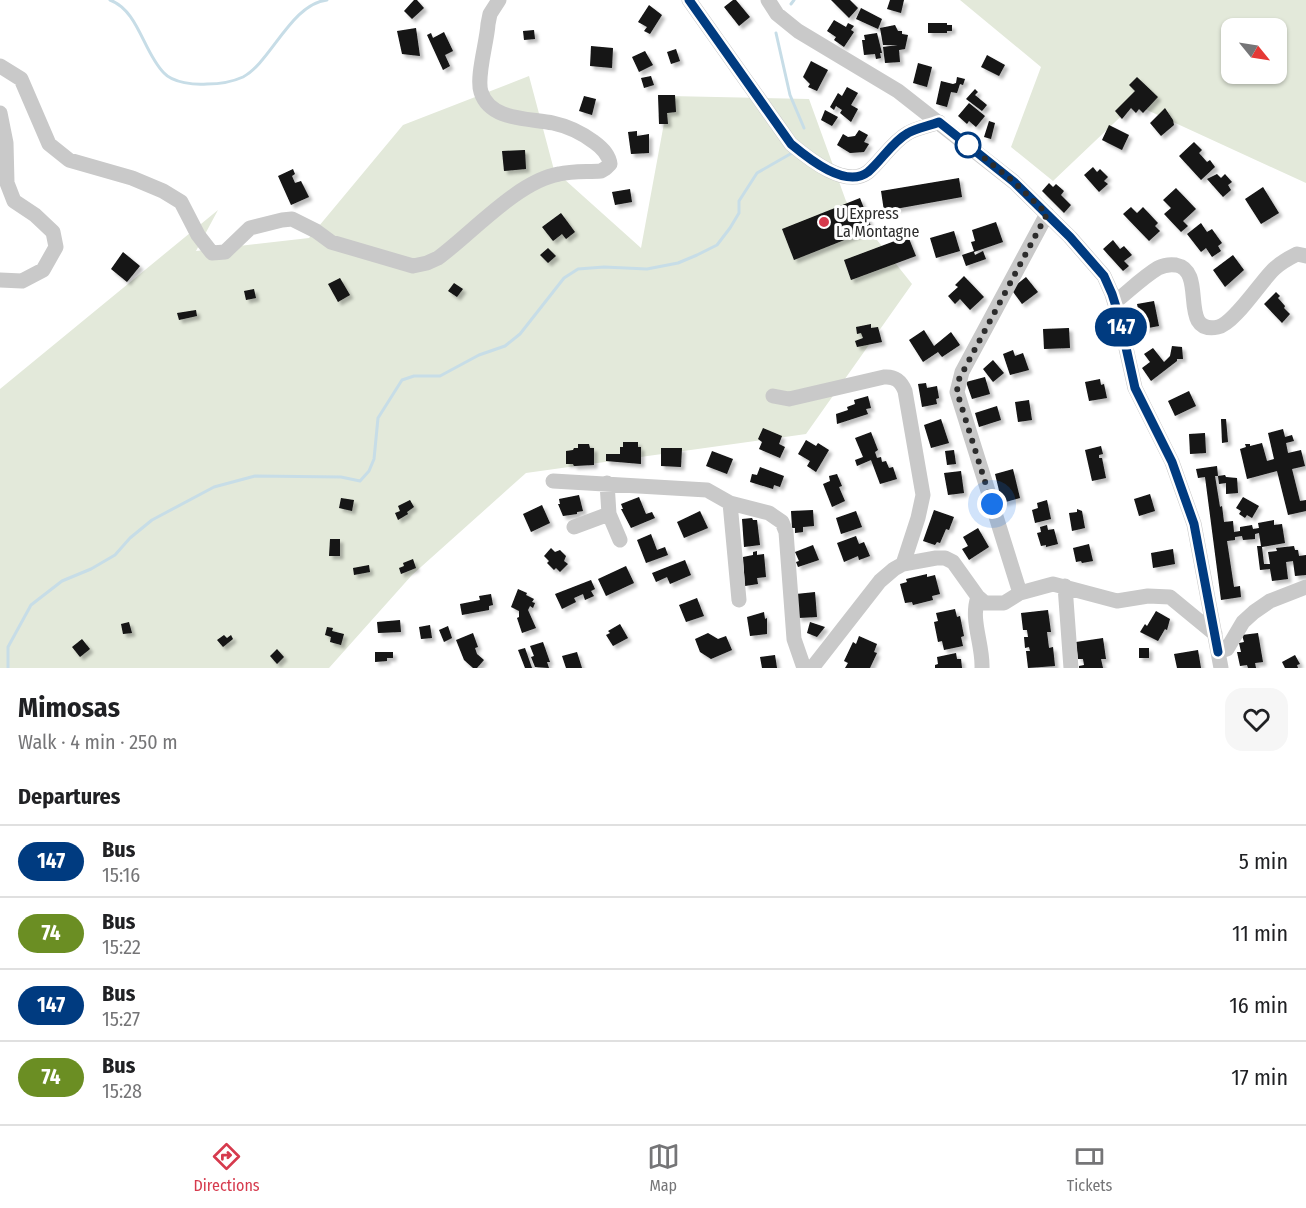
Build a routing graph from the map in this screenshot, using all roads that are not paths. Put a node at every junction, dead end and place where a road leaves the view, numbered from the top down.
1 (499, 0) edge
2 (689, 0) edge
3 (768, 0) edge
4 (0, 66) edge
5 (0, 113) edge
6 (939, 122) junction
7 (1047, 214) junction
8 (1306, 256) edge
9 (0, 280) edge
10 (1115, 302) junction
11 (773, 396) dead end
12 (553, 481) dead end
13 (607, 483) junction
14 (730, 503) junction
15 (609, 514) junction
16 (574, 527) dead end
17 (620, 540) dead end
18 (903, 564) junction
19 (1065, 586) junction
20 (1306, 587) edge
21 (1020, 594) junction
22 (978, 597) junction
23 (739, 600) dead end
24 (1215, 634) junction
25 (1218, 652) junction
26 (804, 668) edge
27 (812, 668) edge
28 (982, 668) edge
29 (1071, 668) edge
30 (1221, 668) edge

1 - 4 street
2 - 6 street
3 - 6 street
5 - 9 street
6 - 7 street
7 - 10 street
7 - 21 street
8 - 10 street
10 - 24 street
11 - 18 street
12 - 13 street
13 - 14 street
13 - 15 street
14 - 23 street
14 - 26 street
15 - 16 street
15 - 17 street
18 - 22 street
18 - 27 street
19 - 21 street
19 - 24 street
19 - 29 street
20 - 25 street
21 - 22 street
22 - 28 street
24 - 25 street
25 - 30 street

